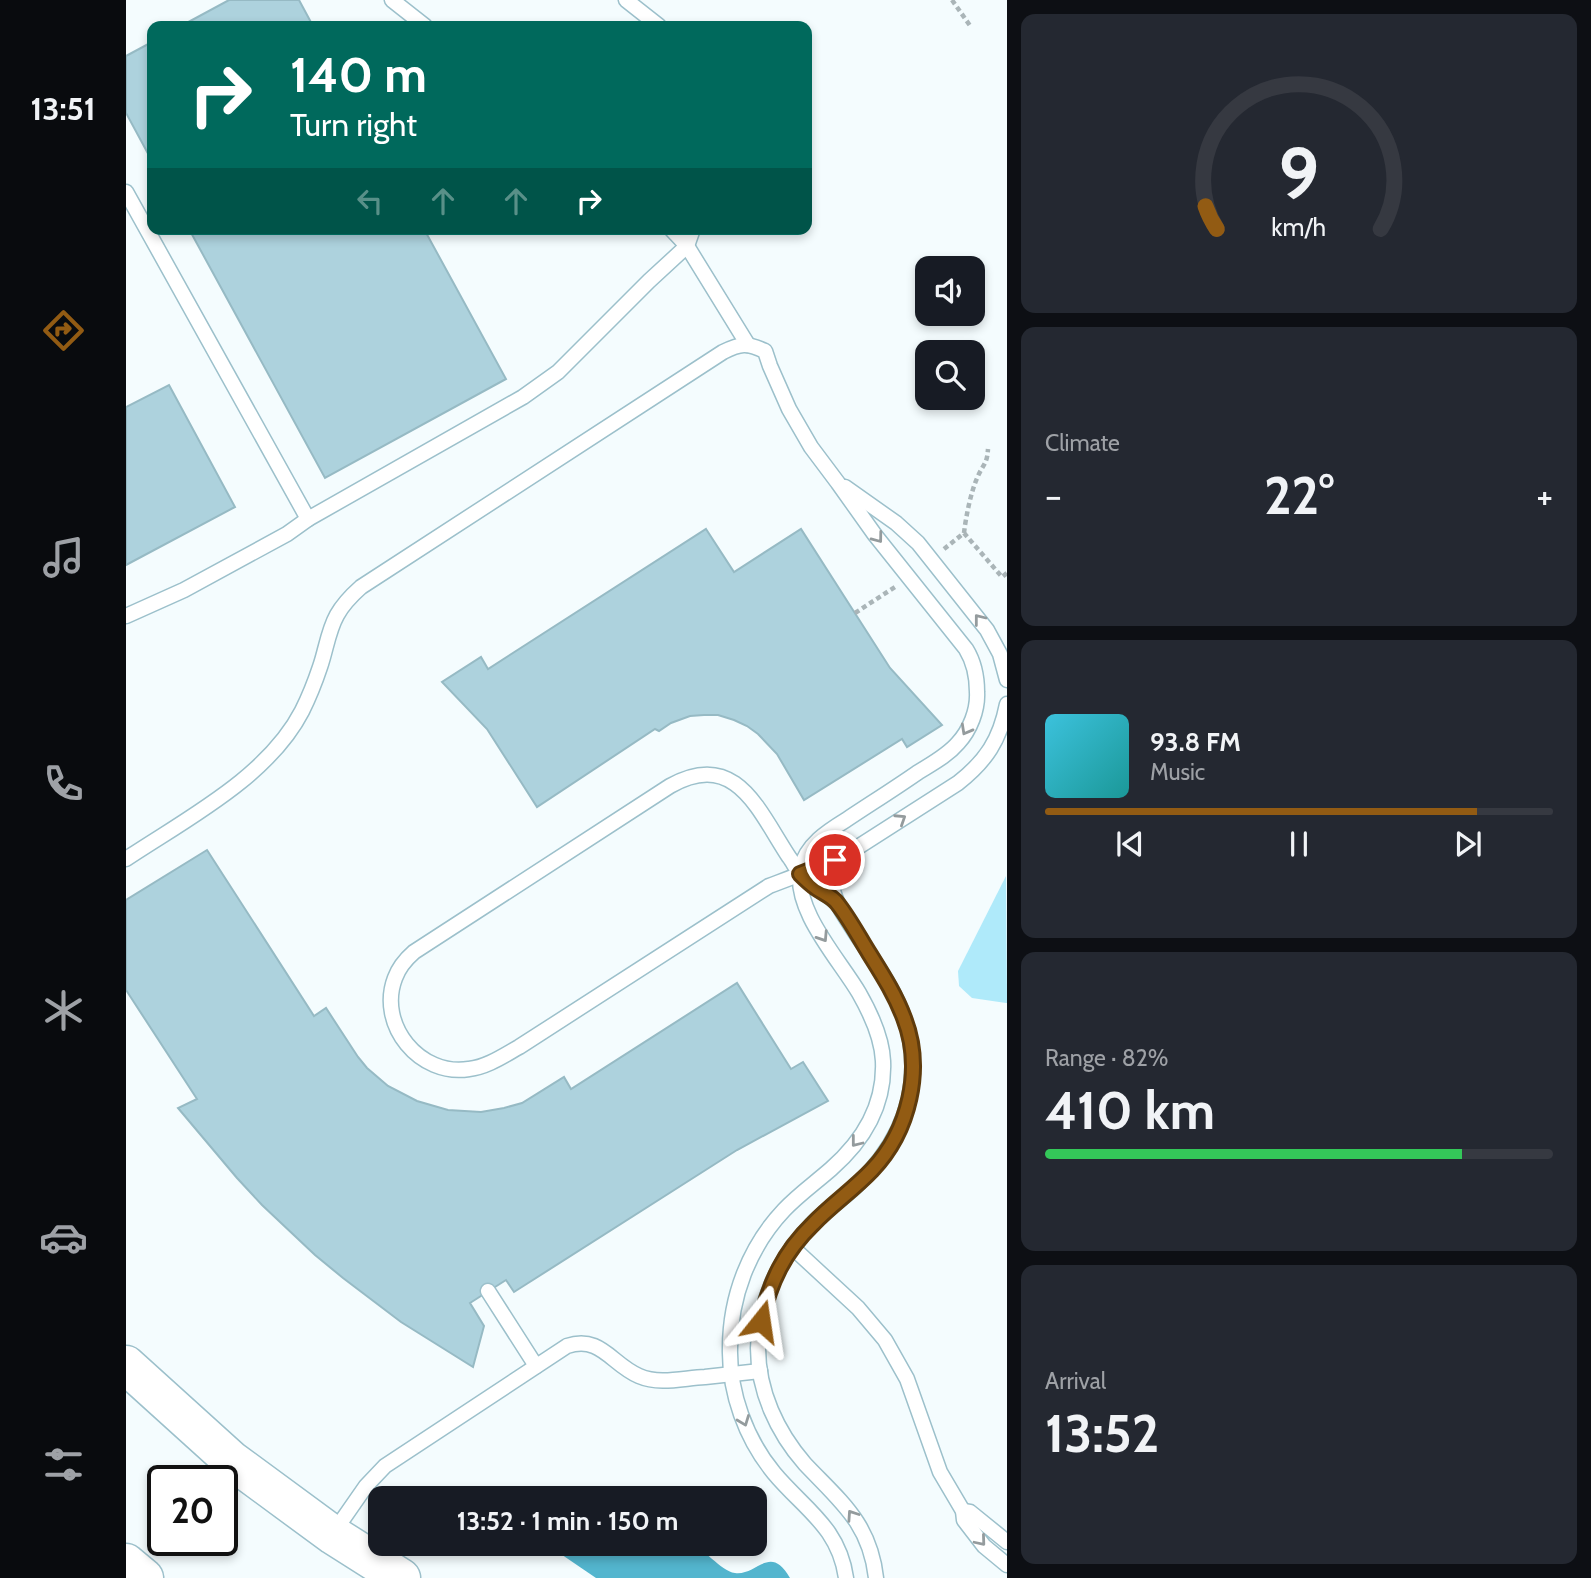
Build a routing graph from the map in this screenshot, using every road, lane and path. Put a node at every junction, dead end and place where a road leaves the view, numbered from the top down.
1 (392, 0) edge
2 (626, 0) edge
3 (952, 0) edge
4 (419, 21) edge
5 (653, 21) edge
6 (971, 26) dead end
7 (126, 192) edge
8 (147, 230) edge
9 (150, 235) edge
10 (677, 235) edge
11 (691, 235) edge
12 (687, 246) junction
13 (748, 345) junction
14 (988, 449) dead end
15 (838, 483) junction
16 (308, 519) junction
17 (964, 533) dead end
18 (126, 615) edge
19 (1006, 680) edge
20 (1006, 705) edge
21 (853, 850) junction
22 (126, 859) edge
23 (800, 874) junction
24 (838, 904) junction
25 (792, 1248) junction
26 (488, 1291) dead end
27 (126, 1365) edge
28 (536, 1366) junction
29 (760, 1371) junction
30 (732, 1375) junction
31 (963, 1511) junction
32 (333, 1535) junction
33 (1006, 1542) edge
34 (126, 1563) edge
35 (1006, 1565) edge
36 (144, 1578) edge
37 (401, 1578) edge
38 (846, 1578) edge
39 (876, 1578) edge

1 - 4 lane
2 - 5 lane
3 - 6 path
7 - 8 lane
9 - 16 lane
10 - 12 lane
11 - 12 lane
12 - 13 lane
12 - 16 lane
13 - 15 lane
13 - 22 lane
14 - 17 path
19 -> 15 lane
15 -> 23 lane
16 - 18 lane
21 -> 20 lane
21 - 23 lane
21 - 24 lane
23 - 23 lane
23 - 24 lane
23 -> 30 lane
24 - 25 lane
25 - 29 lane
25 - 31 lane
26 - 28 lane
27 - 32 main road
28 - 30 lane
28 - 32 lane
29 - 30 lane
39 -> 29 lane
30 -> 38 lane
31 - 33 lane
31 -> 35 lane
32 - 37 main road
34 - 36 main road

